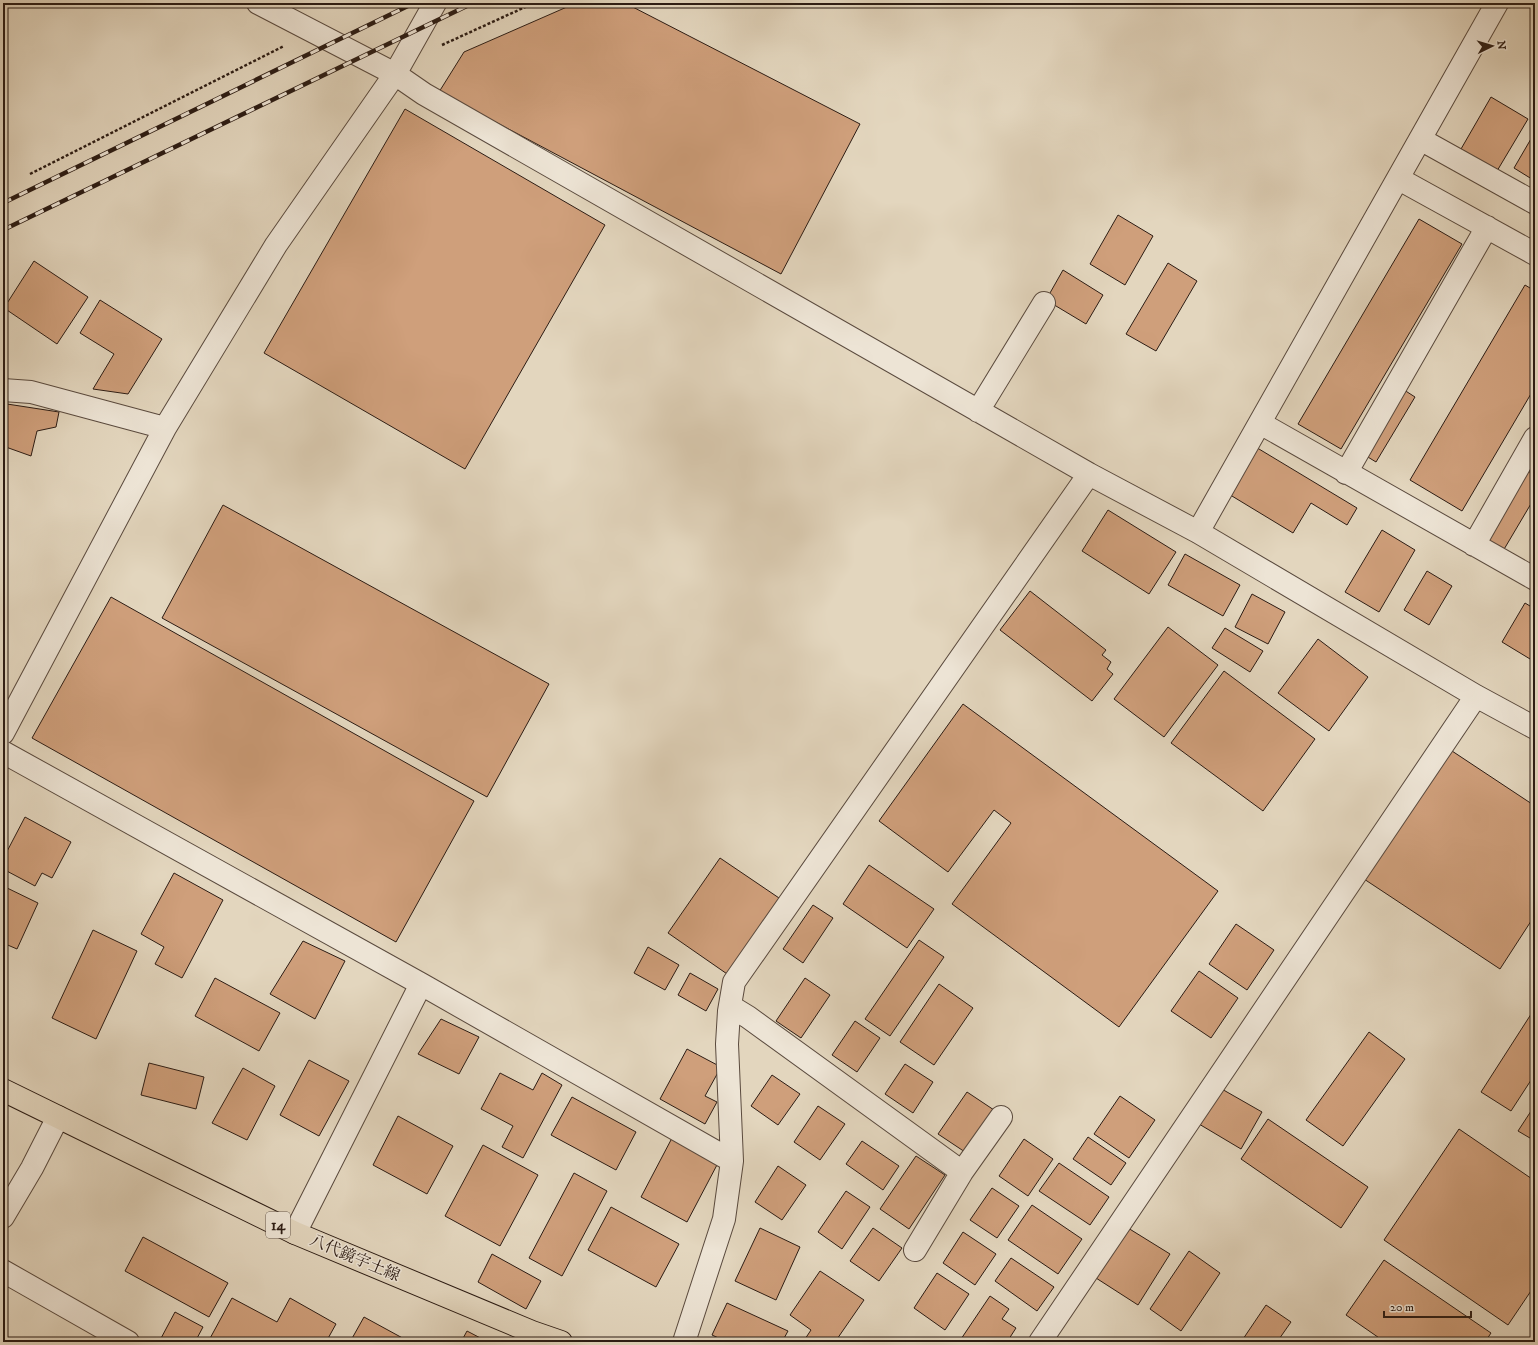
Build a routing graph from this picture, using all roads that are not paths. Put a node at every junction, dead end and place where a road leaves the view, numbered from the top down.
1 (258, 3) edge
2 (435, 3) edge
3 (1497, 3) edge
4 (395, 74) junction
5 (1420, 139) junction
6 (1398, 179) junction
7 (1535, 203) edge
8 (1487, 227) junction
9 (1535, 254) edge
10 (1044, 303) dead end
11 (3, 390) edge
12 (978, 411) junction
13 (1260, 423) junction
14 (165, 428) junction
15 (1535, 438) edge
16 (1346, 473) junction
17 (1089, 474) junction
18 (1198, 532) junction
19 (1474, 545) junction
20 (1535, 579) edge
21 (1476, 696) junction
22 (1535, 728) edge
23 (3, 733) edge
24 (3, 752) edge
25 (421, 984) junction
26 (730, 1006) junction
27 (3, 1090) edge
28 (58, 1117) junction
29 (1001, 1117) dead end
30 (732, 1161) junction
31 (962, 1172) junction
32 (3, 1217) edge
33 (295, 1233) junction
34 (915, 1250) dead end
35 (3, 1271) edge
36 (530, 1337) edge
37 (128, 1342) edge
38 (561, 1342) edge
39 (684, 1342) edge
40 (1040, 1342) edge

1 - 4 street
2 - 4 street
3 - 5 street
4 - 12 street
4 - 14 street
5 - 6 street
5 - 7 street
6 - 8 street
6 - 13 street
8 - 9 street
8 - 16 street
10 - 12 street
11 - 14 street
12 - 17 street
13 - 16 street
13 - 18 street
14 - 23 street
15 - 19 street
16 - 19 street
17 - 18 street
17 - 26 street
18 - 21 street
19 - 20 street
21 - 22 street
21 - 40 street
24 - 25 street
25 - 30 street
25 - 33 street
26 - 30 street
26 - 31 street
27 - 28 main road, 八代鏡宇土線 / 14
28 - 32 street
28 - 33 main road, 八代鏡宇土線 / 14
29 - 31 street
30 - 39 street
31 - 34 street
33 - 36 main road, 八代鏡宇土線 / 14
35 - 37 street
36 - 38 main road, 八代鏡宇土線 / 14

